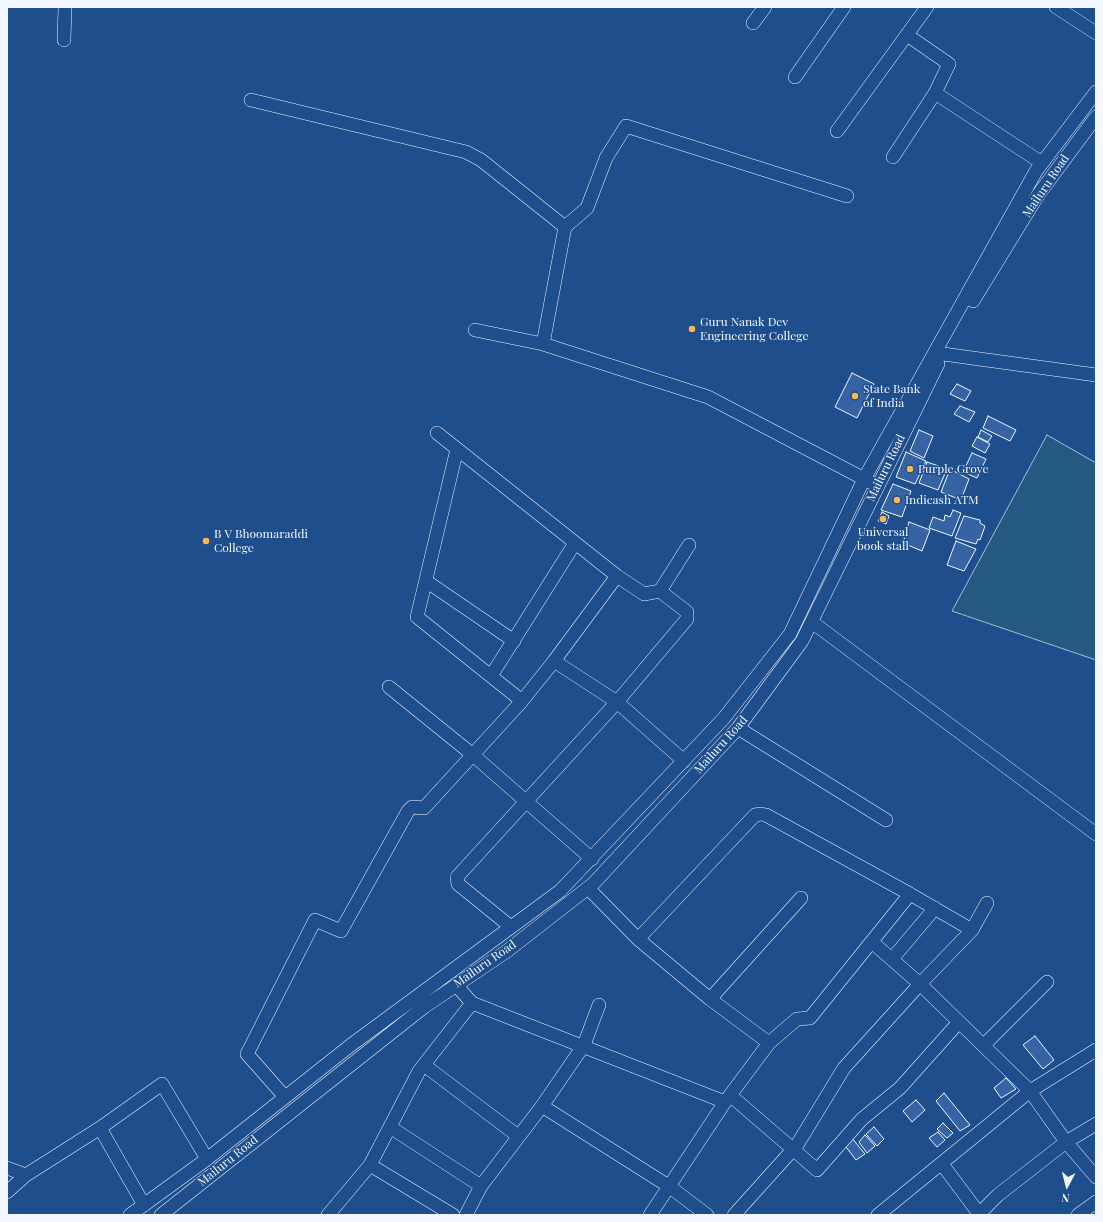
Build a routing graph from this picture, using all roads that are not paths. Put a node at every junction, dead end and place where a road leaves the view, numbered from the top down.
1 (65, 7) edge
2 (765, 7) edge
3 (844, 7) edge
4 (927, 7) edge
5 (1056, 7) edge
6 (1074, 11) edge
7 (753, 23) dead end
8 (1096, 33) edge
9 (907, 35) junction
10 (64, 40) dead end
11 (795, 77) dead end
12 (1096, 92) edge
13 (935, 93) junction
14 (251, 100) dead end
15 (1096, 117) edge
16 (837, 131) dead end
17 (893, 157) dead end
18 (1042, 163) junction
19 (847, 196) dead end
20 (565, 227) junction
21 (475, 330) dead end
22 (543, 344) junction
23 (943, 354) junction
24 (1096, 375) edge
25 (437, 433) dead end
26 (457, 449) junction
27 (864, 479) junction
28 (878, 485) junction
29 (575, 543) junction
30 (689, 546) dead end
31 (618, 576) junction
32 (426, 581) junction
33 (660, 591) junction
34 (812, 622) junction
35 (514, 640) junction
36 (554, 661) junction
37 (491, 676) junction
38 (389, 687) dead end
39 (522, 701) junction
40 (617, 702) junction
41 (738, 728) junction
42 (472, 755) junction
43 (684, 761) junction
44 (525, 801) junction
45 (886, 820) dead end
46 (1096, 834) edge
47 (592, 858) junction
48 (588, 888) junction
49 (910, 894) junction
50 (801, 898) dead end
51 (987, 903) dead end
52 (935, 908) junction
53 (511, 927) junction
54 (972, 930) junction
55 (638, 939) junction
56 (872, 942) junction
57 (892, 959) junction
58 (1047, 982) dead end
59 (920, 984) junction
60 (456, 985) junction
61 (710, 999) junction
62 (472, 1003) junction
63 (599, 1005) dead end
64 (959, 1022) junction
65 (769, 1043) junction
66 (584, 1045) junction
67 (984, 1045) junction
68 (1096, 1050) edge
69 (424, 1065) junction
70 (1030, 1091) junction
71 (285, 1097) junction
72 (727, 1098) junction
73 (542, 1106) junction
74 (1096, 1124) edge
75 (390, 1127) junction
76 (100, 1128) junction
77 (518, 1136) junction
78 (1066, 1142) junction
79 (792, 1150) junction
80 (207, 1159) junction
81 (942, 1164) junction
82 (370, 1165) junction
83 (7, 1168) edge
84 (26, 1175) junction
85 (1096, 1177) edge
86 (481, 1186) junction
87 (670, 1187) junction
88 (7, 1192) edge
89 (1096, 1202) edge
90 (144, 1205) junction
91 (130, 1215) edge
92 (161, 1215) edge
93 (328, 1215) edge
94 (453, 1215) edge
95 (466, 1215) edge
96 (650, 1215) edge
97 (707, 1215) edge
98 (734, 1215) edge
99 (878, 1215) edge
100 (979, 1215) edge
101 (1078, 1215) edge

1 - 10 street
2 - 7 street
3 - 11 street
4 - 9 street
5 - 6 street
6 - 8 street
9 - 13 street
9 - 16 street
12 - 18 street
13 - 17 street
13 - 18 street
14 - 20 street
15 - 23 street, Mailuru Road
18 - 27 street
19 - 20 street
20 - 22 street
21 - 22 street
22 - 27 street
23 - 24 street
23 - 28 street, Mailuru Road
25 - 26 street
26 - 29 street
26 - 32 street
27 - 28 street
27 - 43 street
28 - 34 street, Mailuru Road
29 - 31 street
29 - 35 street
30 - 33 street
31 - 33 street
31 - 36 street
32 - 35 street
32 - 37 street
33 - 40 street
34 - 41 street, Mailuru Road
34 - 46 street
35 - 37 street
36 - 39 street
36 - 40 street
37 - 39 street
38 - 42 street
39 - 42 street
40 - 43 street
40 - 44 street
41 - 45 street
41 - 48 street, Mailuru Road
42 - 44 street
42 - 71 street
43 - 47 street
44 - 47 street
44 - 53 street
47 - 53 street
48 - 55 street
48 - 60 street, Mailuru Road
49 - 52 street
49 - 55 street
49 - 56 street
50 - 61 street
51 - 54 street
52 - 54 street
52 - 57 street
53 - 71 street
54 - 59 street
55 - 61 street
56 - 57 street
56 - 65 street
57 - 59 street
58 - 67 street
59 - 64 street
59 - 79 street
60 - 62 street
60 - 92 street, Mailuru Road
61 - 65 street
62 - 66 street
62 - 69 street
63 - 66 street
64 - 67 street
64 - 79 street
65 - 72 street
66 - 72 street
66 - 73 street
67 - 70 street
68 - 70 street
69 - 75 street
69 - 77 street
70 - 78 street
70 - 81 street
71 - 80 street
72 - 79 street
72 - 87 street
73 - 77 street
73 - 87 street
74 - 78 street
75 - 82 street
75 - 86 street
76 - 80 street
76 - 84 street
76 - 90 street
77 - 86 street
78 - 85 street
78 - 100 street
79 - 98 street
80 - 90 street
81 - 99 street
81 - 100 street
82 - 93 street
82 - 94 street
83 - 84 street
84 - 88 street
86 - 95 street
87 - 96 street
87 - 97 street
89 - 101 street
90 - 91 street

